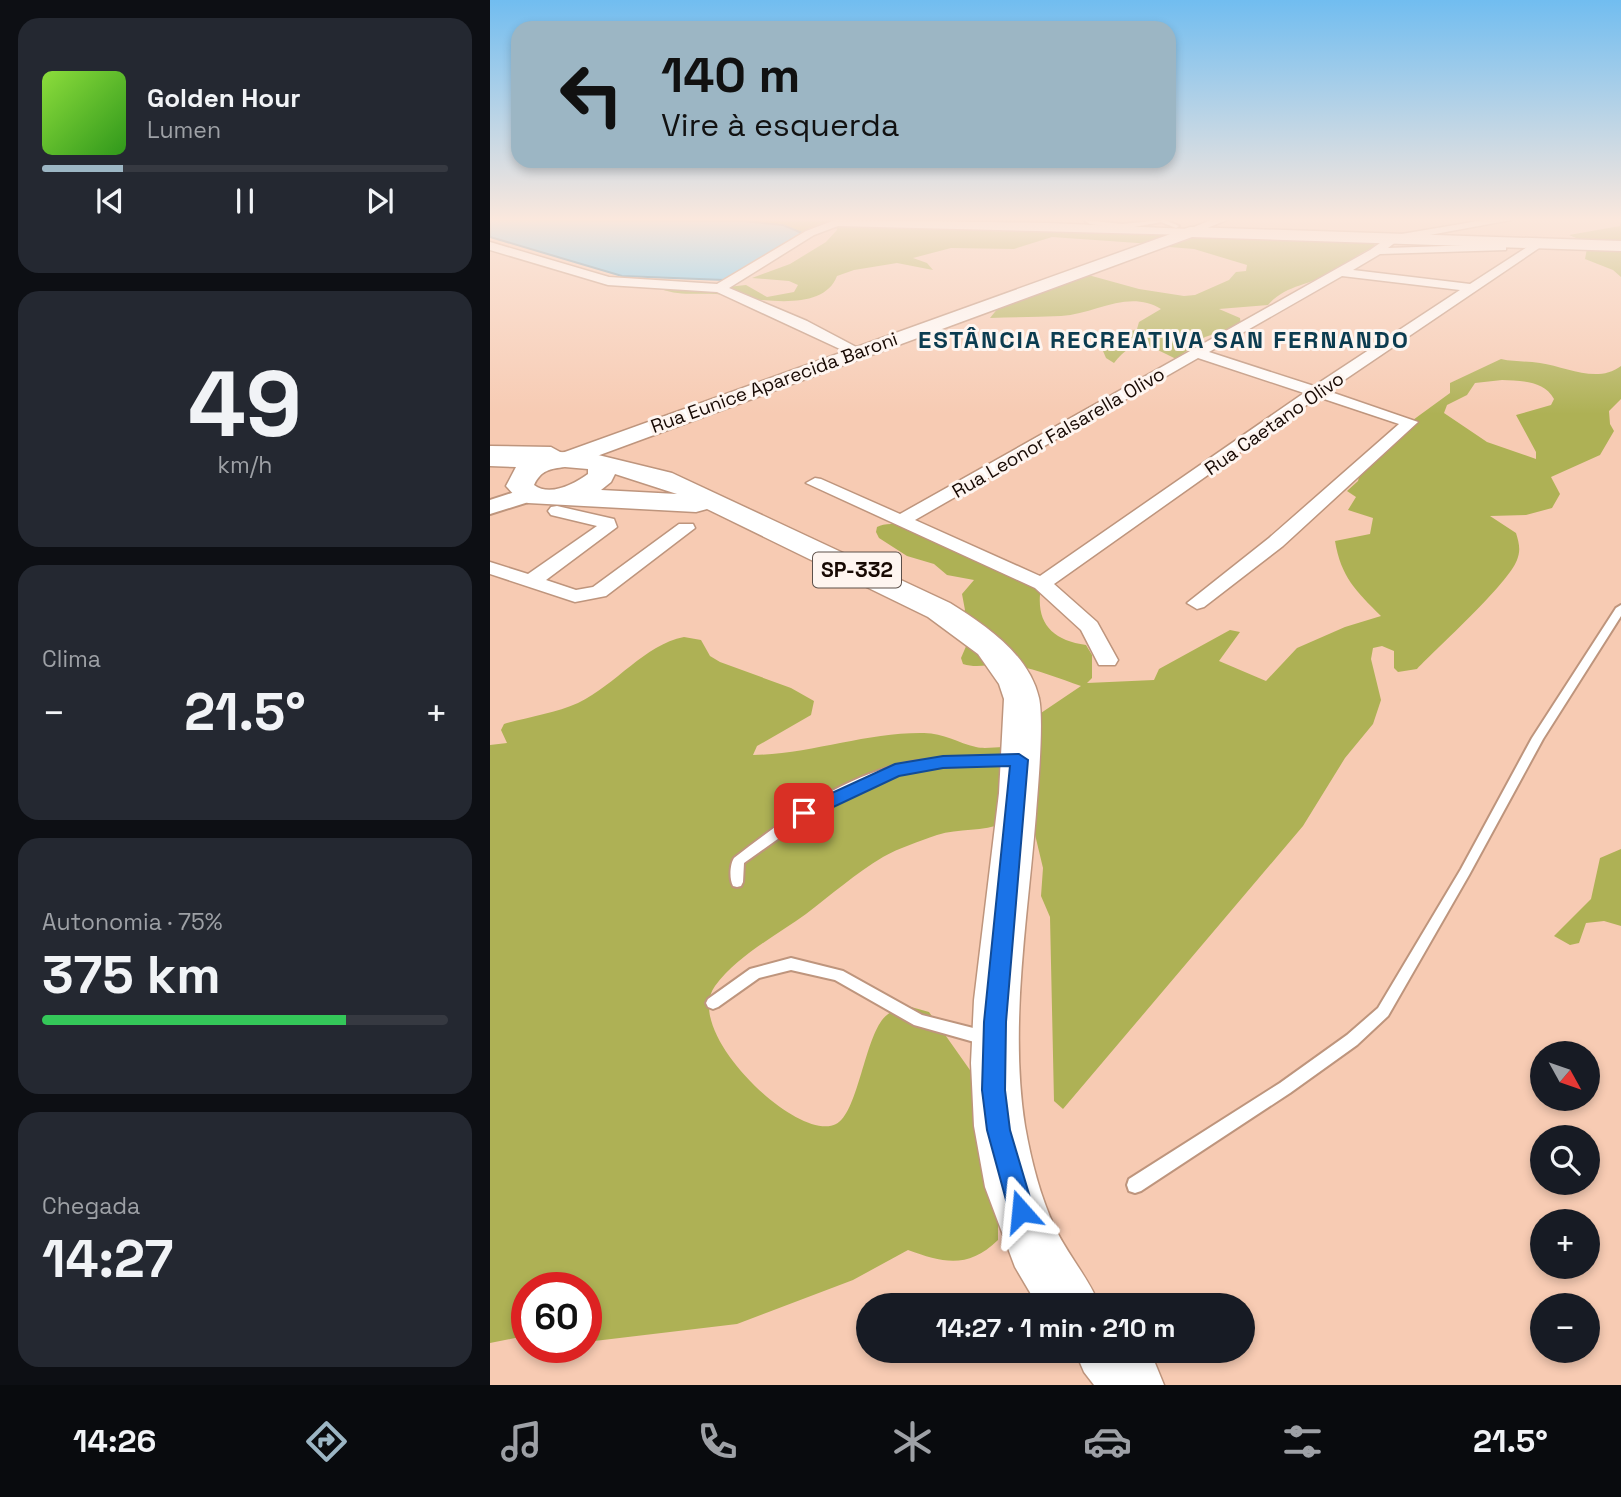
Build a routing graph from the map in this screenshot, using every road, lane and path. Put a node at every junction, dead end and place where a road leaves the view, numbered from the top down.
1 (666, 285) edge
2 (725, 285) edge
3 (1035, 285) edge
4 (1318, 285) edge
5 (1445, 285) edge
6 (1478, 285) edge
7 (719, 288) junction
8 (1473, 288) junction
9 (855, 352) junction
10 (1196, 354) junction
11 (1317, 391) junction
12 (490, 451) edge
13 (579, 457) junction
14 (490, 458) edge
15 (490, 478) edge
16 (815, 483) dead end
17 (524, 486) junction
18 (558, 503) junction
19 (490, 506) edge
20 (728, 508) junction
21 (902, 520) junction
22 (686, 528) dead end
23 (490, 568) edge
24 (531, 581) junction
25 (1042, 583) junction
26 (1197, 603) dead end
27 (1621, 608) edge
28 (1107, 660) dead end
29 (1019, 760) junction
30 (737, 882) dead end
31 (713, 1003) dead end
32 (995, 1040) junction
33 (1135, 1185) dead end
34 (1063, 1293) edge
35 (1115, 1363) edge
36 (1133, 1385) edge

1 - 7 street
2 - 7 street
3 - 9 main road, Rua Eunice Aparecida Baroni
4 - 10 street, Rua Leonor Falsarella Olivo
5 - 8 street
6 - 8 street, Rua Caetano Olivo
7 - 9 street
8 - 11 street, Rua Caetano Olivo
9 - 13 main road, Rua Eunice Aparecida Baroni
10 - 11 street
10 - 21 street, Rua Leonor Falsarella Olivo
11 - 25 street, Rua Caetano Olivo
11 - 26 street
12 - 13 street
13 - 14 main road, SP-332
13 - 17 main road
13 - 18 main road
13 - 20 main road, SP-332
15 - 17 main road
16 - 21 street
17 - 18 main road
17 - 19 street
18 - 20 main road, SP-332
18 - 24 street
20 - 29 main road, SP-332
21 - 25 street
22 - 24 street
23 - 24 street
25 - 28 street
27 - 33 lane
29 - 30 lane
29 - 32 main road, SP-332
31 - 32 lane
32 - 34 main road, SP-332
35 - 36 main road

